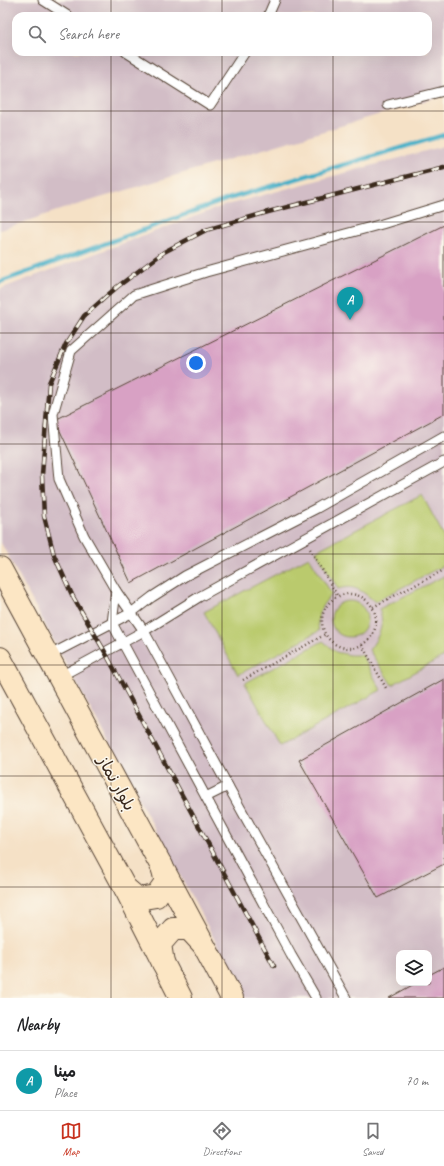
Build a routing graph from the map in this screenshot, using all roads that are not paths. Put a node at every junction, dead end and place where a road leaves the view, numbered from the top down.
1 (43, 0) edge
2 (275, 0) edge
3 (62, 12) edge
4 (270, 12) edge
5 (132, 56) edge
6 (242, 56) edge
7 (444, 91) edge
8 (388, 105) dead end
9 (444, 205) edge
10 (444, 436) edge
11 (444, 462) edge
12 (0, 568) edge
13 (116, 591) junction
14 (130, 613) junction
15 (112, 622) junction
16 (144, 631) junction
17 (122, 642) junction
18 (48, 656) junction
19 (0, 658) edge
20 (59, 677) junction
21 (228, 786) junction
22 (206, 797) junction
23 (161, 865) junction
24 (125, 888) junction
25 (204, 945) junction
26 (163, 963) junction
27 (180, 998) edge
28 (232, 998) edge
29 (316, 998) edge
30 (346, 998) edge

1 - 3 lane
2 - 4 lane
5 - 6 lane
7 - 8 lane
9 - 13 lane
10 - 14 lane
11 - 16 lane
12 - 18 main road, بلوار نماز
13 - 14 lane
13 - 15 lane
14 - 15 lane
14 - 16 lane
15 - 17 lane
15 - 18 lane
16 - 17 lane
16 - 21 lane
17 - 20 lane
17 - 22 lane
18 - 20 main road, بلوار نماز
19 - 24 main road
20 - 23 main road, بلوار نماز
21 - 22 lane
21 - 30 lane
22 - 29 lane
23 - 24 main road
23 - 25 main road, بلوار نماز
24 - 26 main road
25 - 26 main road
25 - 28 main road, بلوار نماز
26 - 27 main road

